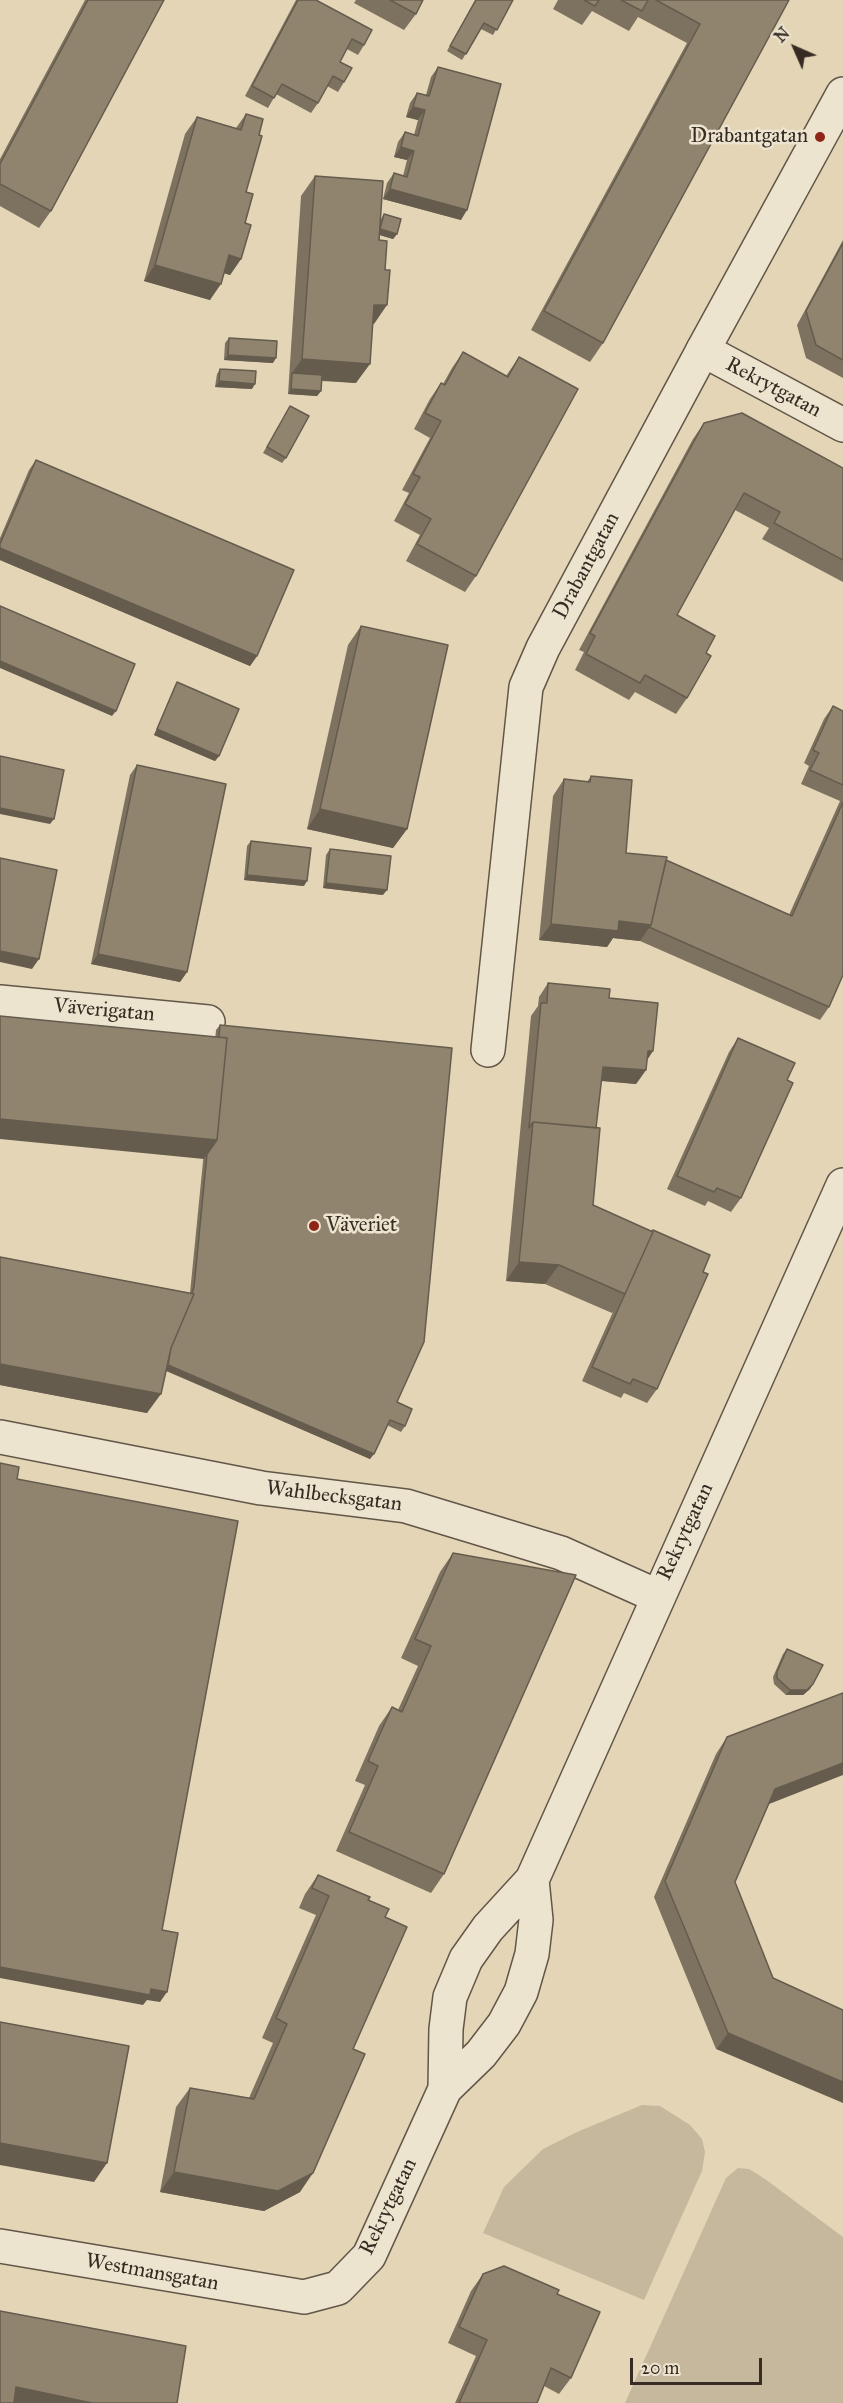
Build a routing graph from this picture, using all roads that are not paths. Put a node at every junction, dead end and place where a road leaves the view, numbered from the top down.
1 (843, 94) edge
2 (703, 350) junction
3 (843, 425) edge
4 (0, 1002) edge
5 (208, 1022) dead end
6 (488, 1050) dead end
7 (843, 1185) edge
8 (0, 1437) edge
9 (657, 1596) junction
10 (532, 1880) junction
11 (445, 2089) junction
12 (0, 2246) edge
13 (304, 2297) joint

1 - 2 street, Drabantgatan
2 - 3 street, Rekrytgatan
2 - 6 street, Drabantgatan
4 - 5 street, Väverigatan
7 - 9 street, Rekrytgatan
8 - 9 street, Wahlbecksgatan
9 - 10 street, Rekrytgatan
10 - 11 street, Rekrytgatan
10 - 11 street, Rekrytgatan
11 - 13 street, Rekrytgatan
12 - 13 street, Westmansgatan

